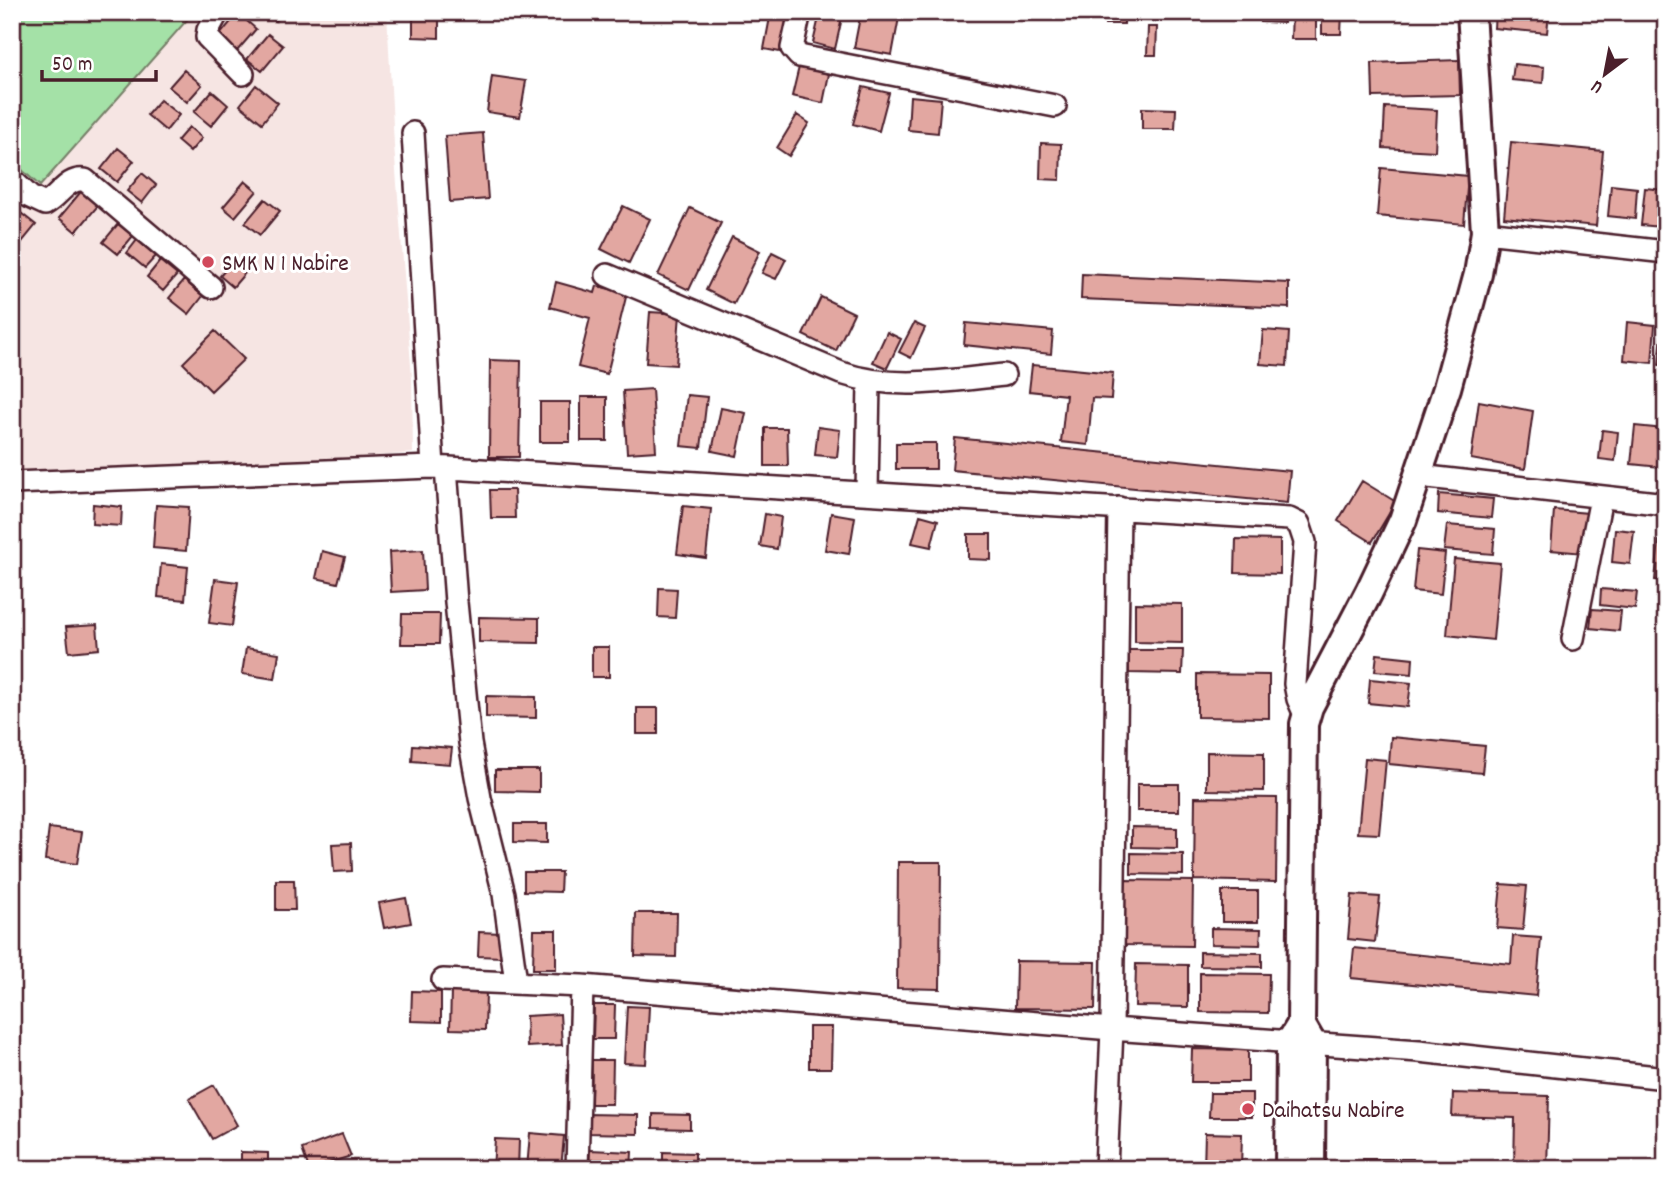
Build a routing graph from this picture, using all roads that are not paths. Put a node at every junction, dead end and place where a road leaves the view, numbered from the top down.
1 (218, 12) edge
2 (800, 12) edge
3 (1471, 12) edge
4 (243, 74) dead end
5 (1055, 106) dead end
6 (413, 133) dead end
7 (12, 180) edge
8 (1485, 232) junction
9 (1666, 252) edge
10 (607, 275) dead end
11 (211, 287) dead end
12 (1004, 375) dead end
13 (869, 382) junction
14 (439, 468) junction
15 (1419, 476) junction
16 (12, 483) edge
17 (867, 492) junction
18 (1601, 498) junction
19 (1666, 504) edge
20 (1119, 508) junction
21 (1573, 639) dead end
22 (1306, 717) junction
23 (443, 980) dead end
24 (516, 982) junction
25 (582, 986) junction
26 (1112, 1029) junction
27 (1301, 1036) junction
28 (1666, 1078) edge
29 (577, 1169) edge
30 (1106, 1169) edge
31 (1289, 1169) edge
32 (1311, 1169) edge

1 - 4 street
2 - 5 street
3 - 8 main road
6 - 14 street
7 - 11 street
8 - 9 street
8 - 15 main road
10 - 13 street
12 - 13 street
13 - 17 street
14 - 16 street
14 - 17 street
14 - 24 street
15 - 18 street
15 - 22 main road
17 - 20 street
18 - 19 street
18 - 21 street
20 - 22 street
20 - 26 street
22 - 27 main road
23 - 24 street
24 - 25 street
25 - 26 street
25 - 29 street
26 - 27 street
26 - 30 street
27 - 28 street
27 - 31 main road
27 - 32 main road

